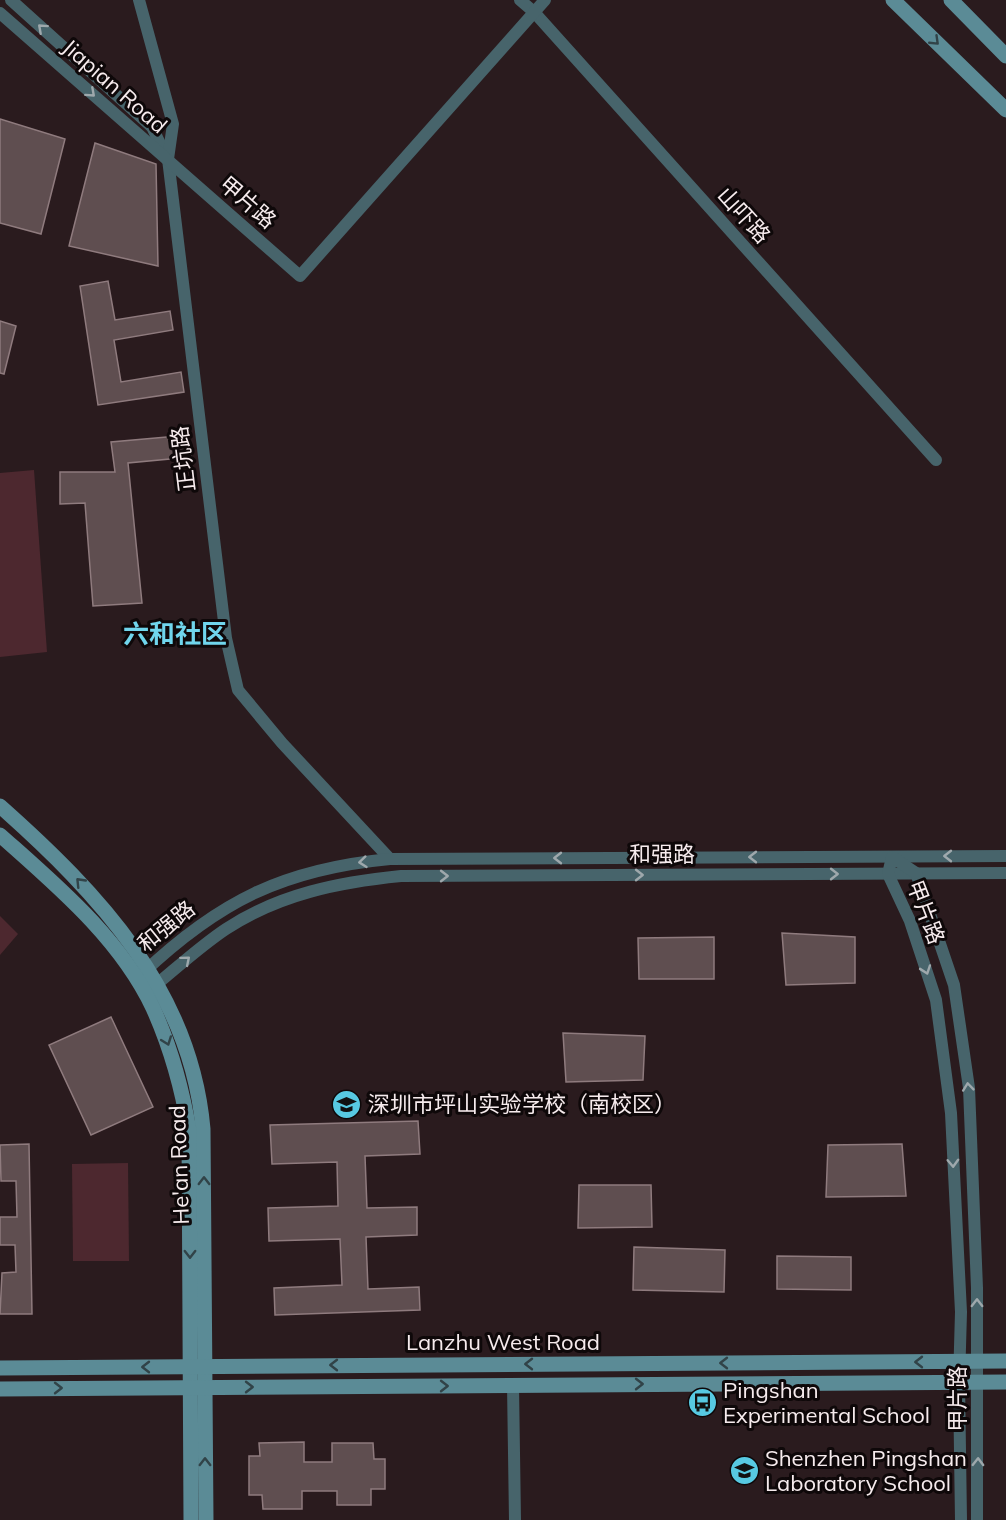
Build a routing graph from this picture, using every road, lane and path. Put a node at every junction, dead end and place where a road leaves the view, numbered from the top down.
1 (11, 0) edge
2 (139, 0) edge
3 (520, 0) edge
4 (545, 0) edge
5 (893, 0) edge
6 (951, 0) edge
7 (534, 12) junction
8 (0, 13) edge
9 (1006, 56) edge
10 (1006, 110) edge
11 (168, 159) junction
12 (936, 460) dead end
13 (0, 806) edge
14 (0, 835) edge
15 (892, 856) junction
16 (1006, 856) edge
17 (390, 859) junction
18 (916, 873) junction
19 (1006, 873) edge
20 (888, 874) junction
21 (118, 926) junction
22 (105, 938) junction
23 (148, 968) junction
24 (136, 979) junction
25 (157, 984) junction
26 (961, 1361) junction
27 (978, 1361) junction
28 (1006, 1361) edge
29 (197, 1366) junction
30 (0, 1368) edge
31 (959, 1382) junction
32 (978, 1382) junction
33 (1006, 1382) edge
34 (513, 1385) junction
35 (198, 1387) junction
36 (0, 1389) edge
37 (191, 1520) edge
38 (206, 1520) edge
39 (515, 1520) edge
40 (961, 1520) edge
41 (977, 1520) edge

11 -> 1 street, Jiapian Road
2 - 11 street, 正坑路
3 - 7 street, 山吓路
4 - 7 street
5 -> 10 street
6 - 9 street
7 - 11 street, 甲片路
7 - 12 street, 山吓路
8 -> 11 street, Jiapian Road
11 - 17 street, 正坑路
21 -> 13 street, He'an Road
14 - 22 street, He'an Road
16 -> 15 street, 和强路
15 -> 17 street, 和强路
15 - 18 street, 甲片路
15 - 20 street, 甲片路
17 -> 23 street, 和强路
18 - 19 street, 和强路
18 - 20 street, 和强路
27 -> 18 street, 甲片路
25 -> 20 street, 和强路
20 -> 26 street, 甲片路
21 - 22 street
21 - 23 street, He'an Road
22 - 24 street, He'an Road
23 - 24 street, 和强路
23 - 25 street, He'an Road
24 - 25 street, 和强路
24 -> 29 street, He'an Road
29 -> 25 street, He'an Road
26 - 27 street, Lanzhu West Road
26 -> 29 street, Lanzhu West Road
26 - 31 street, 甲片路
27 - 28 street, Lanzhu West Road
27 - 32 street, 甲片路
29 -> 30 street, Lanzhu West Road
29 - 35 street, He'an Road
31 - 32 street, Lanzhu West Road
34 -> 31 street, Lanzhu West Road
31 - 40 street, 甲片路
32 - 33 street, Lanzhu West Road
41 -> 32 street, 甲片路
35 -> 34 street, Lanzhu West Road
34 - 39 street
36 -> 35 street, Lanzhu West Road
35 - 37 street, He'an Road
38 -> 35 street, He'an Road

